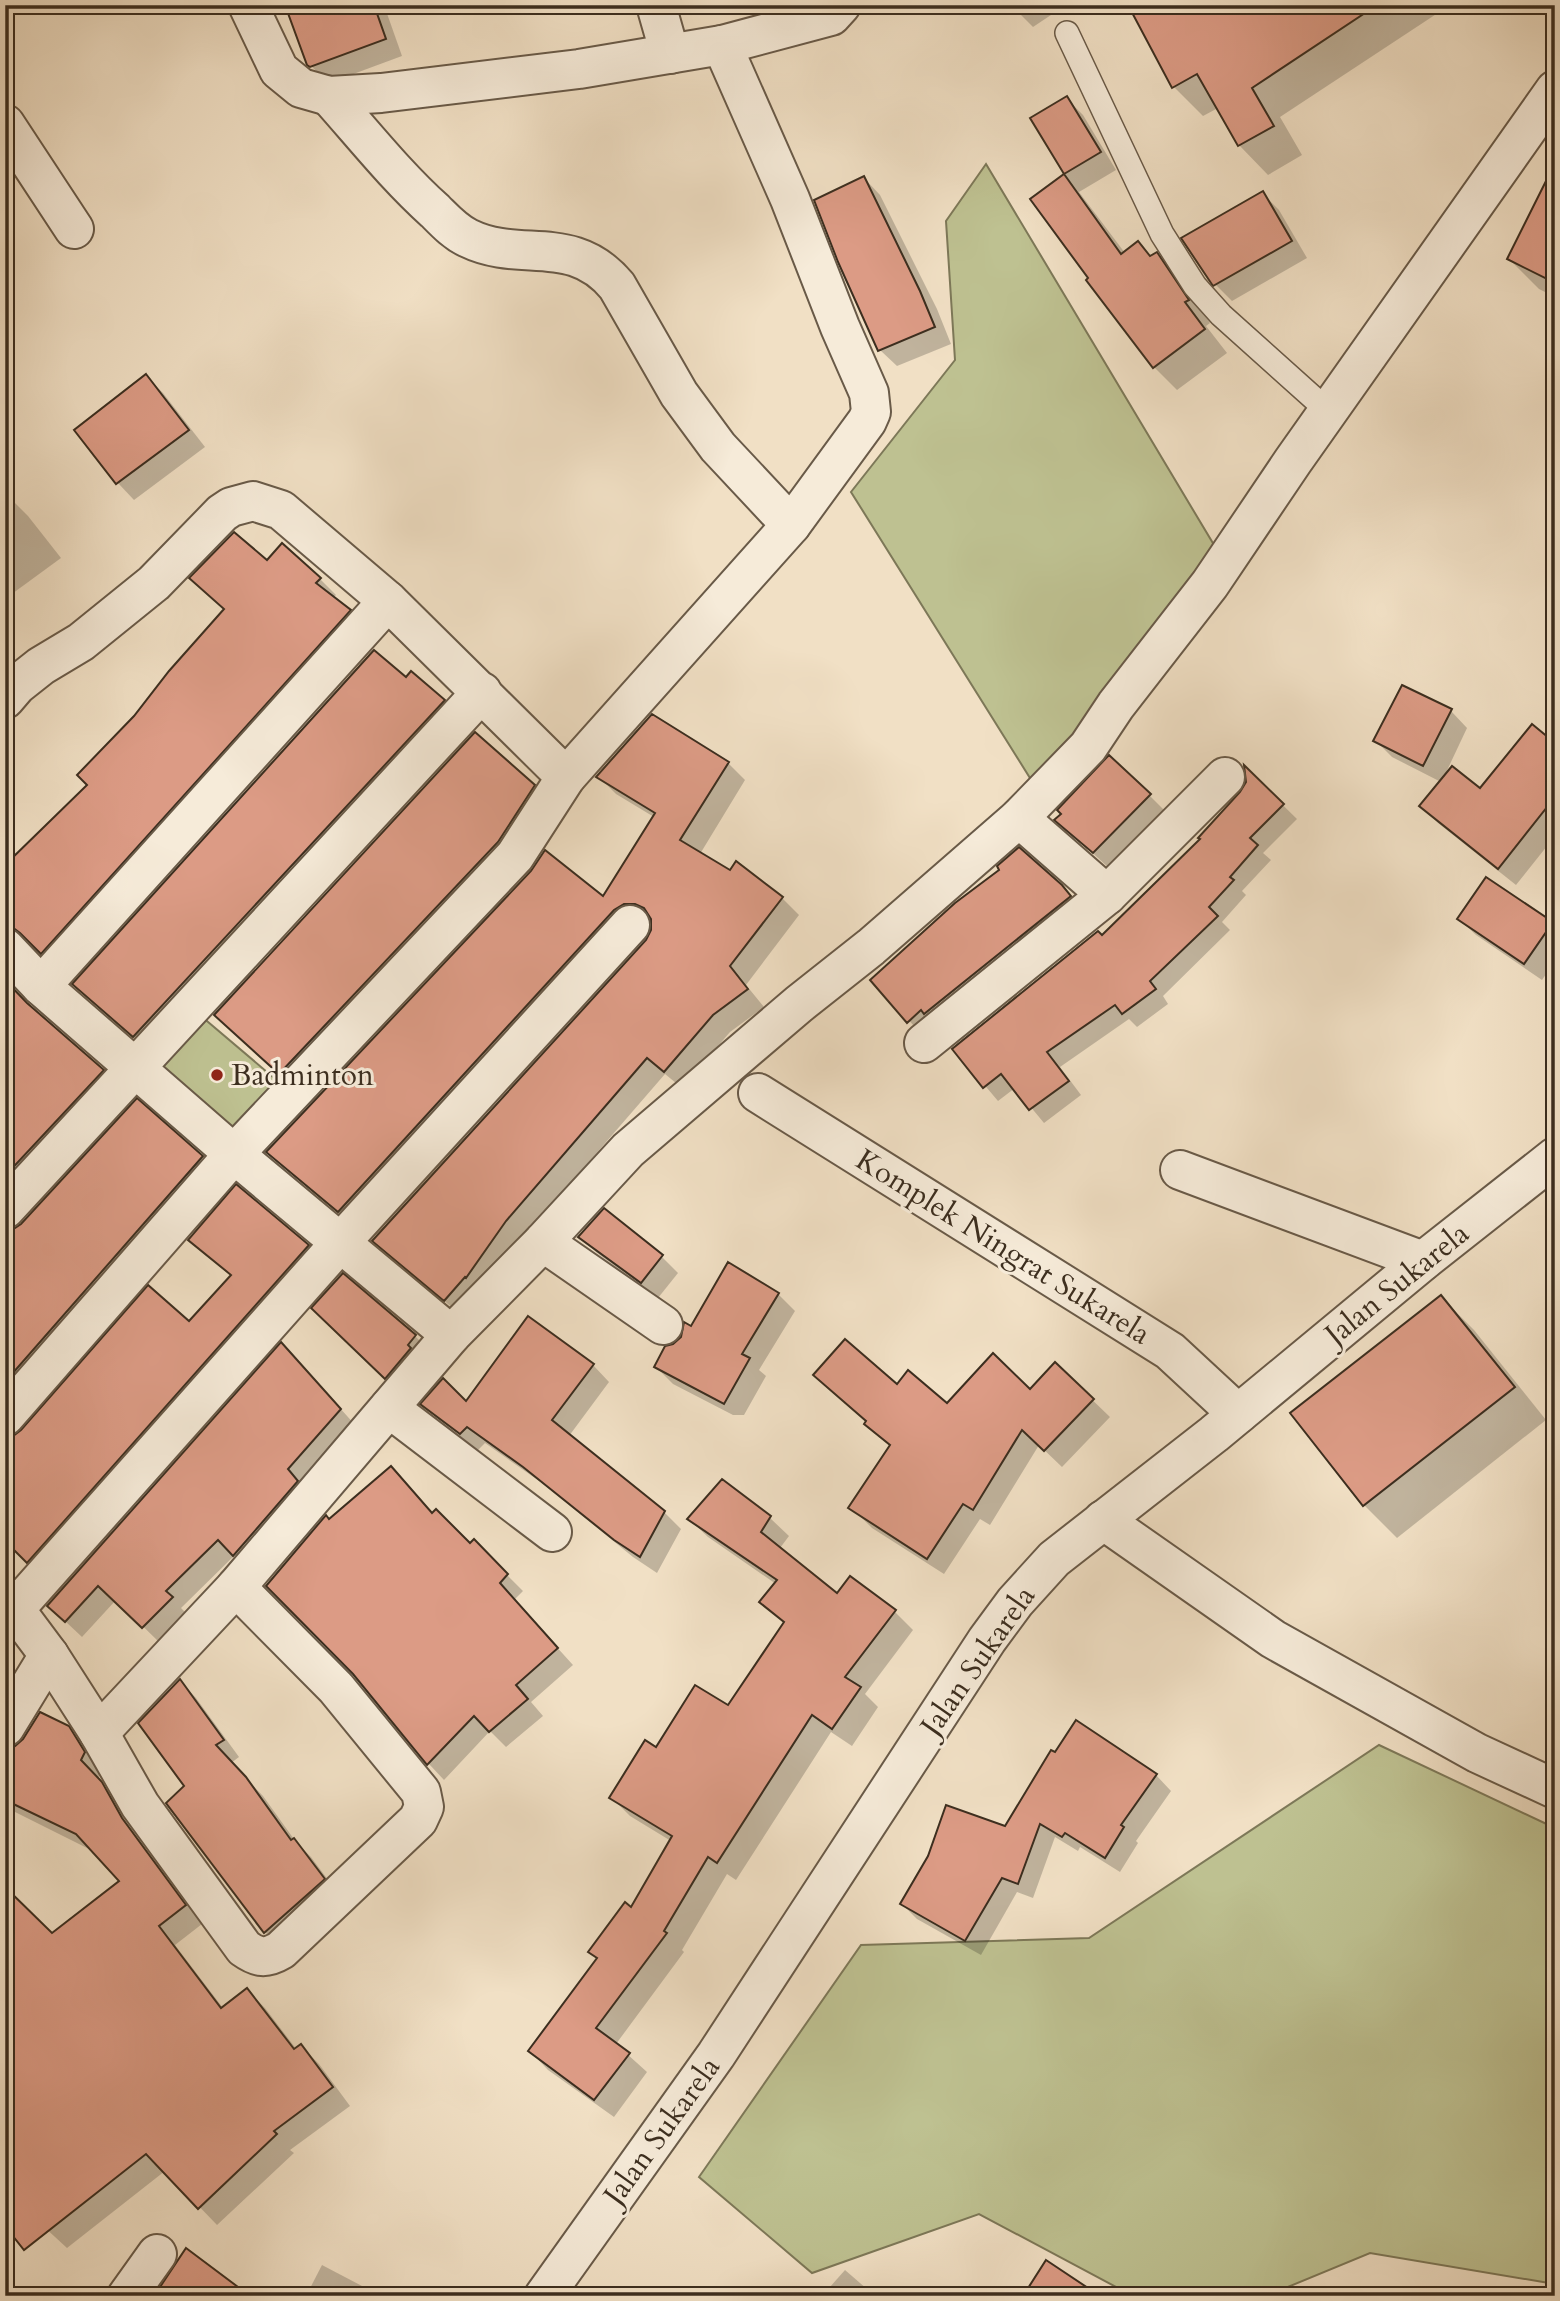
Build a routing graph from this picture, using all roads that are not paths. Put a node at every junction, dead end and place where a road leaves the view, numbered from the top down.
1 (248, 5) edge
2 (656, 5) edge
3 (841, 5) edge
4 (1067, 33) dead end
5 (722, 45) junction
6 (670, 54) junction
7 (1555, 90) edge
8 (329, 96) junction
9 (5, 124) edge
10 (74, 229) dead end
11 (1328, 411) junction
12 (790, 525) junction
13 (388, 601) junction
14 (482, 692) junction
15 (5, 699) edge
16 (566, 777) junction
17 (1225, 777) dead end
18 (1019, 818) junction
19 (1107, 895) junction
20 (630, 925) dead end
21 (5, 948) edge
22 (41, 986) junction
23 (924, 1043) dead end
24 (135, 1068) junction
25 (758, 1093) dead end
26 (234, 1154) junction
27 (1555, 1157) edge
28 (1180, 1170) dead end
29 (5, 1209) edge
30 (543, 1242) junction
31 (340, 1243) junction
32 (1423, 1261) junction
33 (663, 1325) dead end
34 (452, 1335) junction
35 (389, 1408) junction
36 (1238, 1414) junction
37 (5, 1416) edge
38 (1103, 1520) junction
39 (552, 1532) dead end
40 (236, 1587) junction
41 (10, 1603) edge
42 (49, 1655) junction
43 (5, 1727) edge
44 (99, 1733) junction
45 (1555, 1789) edge
46 (157, 2254) dead end
47 (127, 2296) edge
48 (544, 2296) edge

1 - 8 street
2 - 6 street
3 - 5 street
4 - 11 lane
5 - 6 street
5 - 12 street
6 - 8 street
7 - 11 street
8 - 12 street
9 - 10 street
11 - 18 street
12 - 16 street
13 - 14 street
13 - 15 street
13 - 22 street
14 - 16 street
14 - 24 street
16 - 26 street
17 - 19 street
18 - 19 street
18 - 30 street
19 - 23 street
20 - 31 street
21 - 22 street
22 - 24 street
24 - 26 street
24 - 29 street
25 - 36 street, Komplek Ningrat Sukarela
26 - 31 street
26 - 37 street
27 - 32 street, Jalan Sukarela
28 - 32 street
30 - 33 street
30 - 34 street
31 - 34 street
31 - 41 street
32 - 36 street, Jalan Sukarela
34 - 35 street
35 - 39 street
35 - 40 street
36 - 38 street, Jalan Sukarela
38 - 45 street
38 - 48 street, Jalan Sukarela
40 - 44 street
40 - 44 street
41 - 42 street
42 - 43 street
42 - 44 street
46 - 47 street

